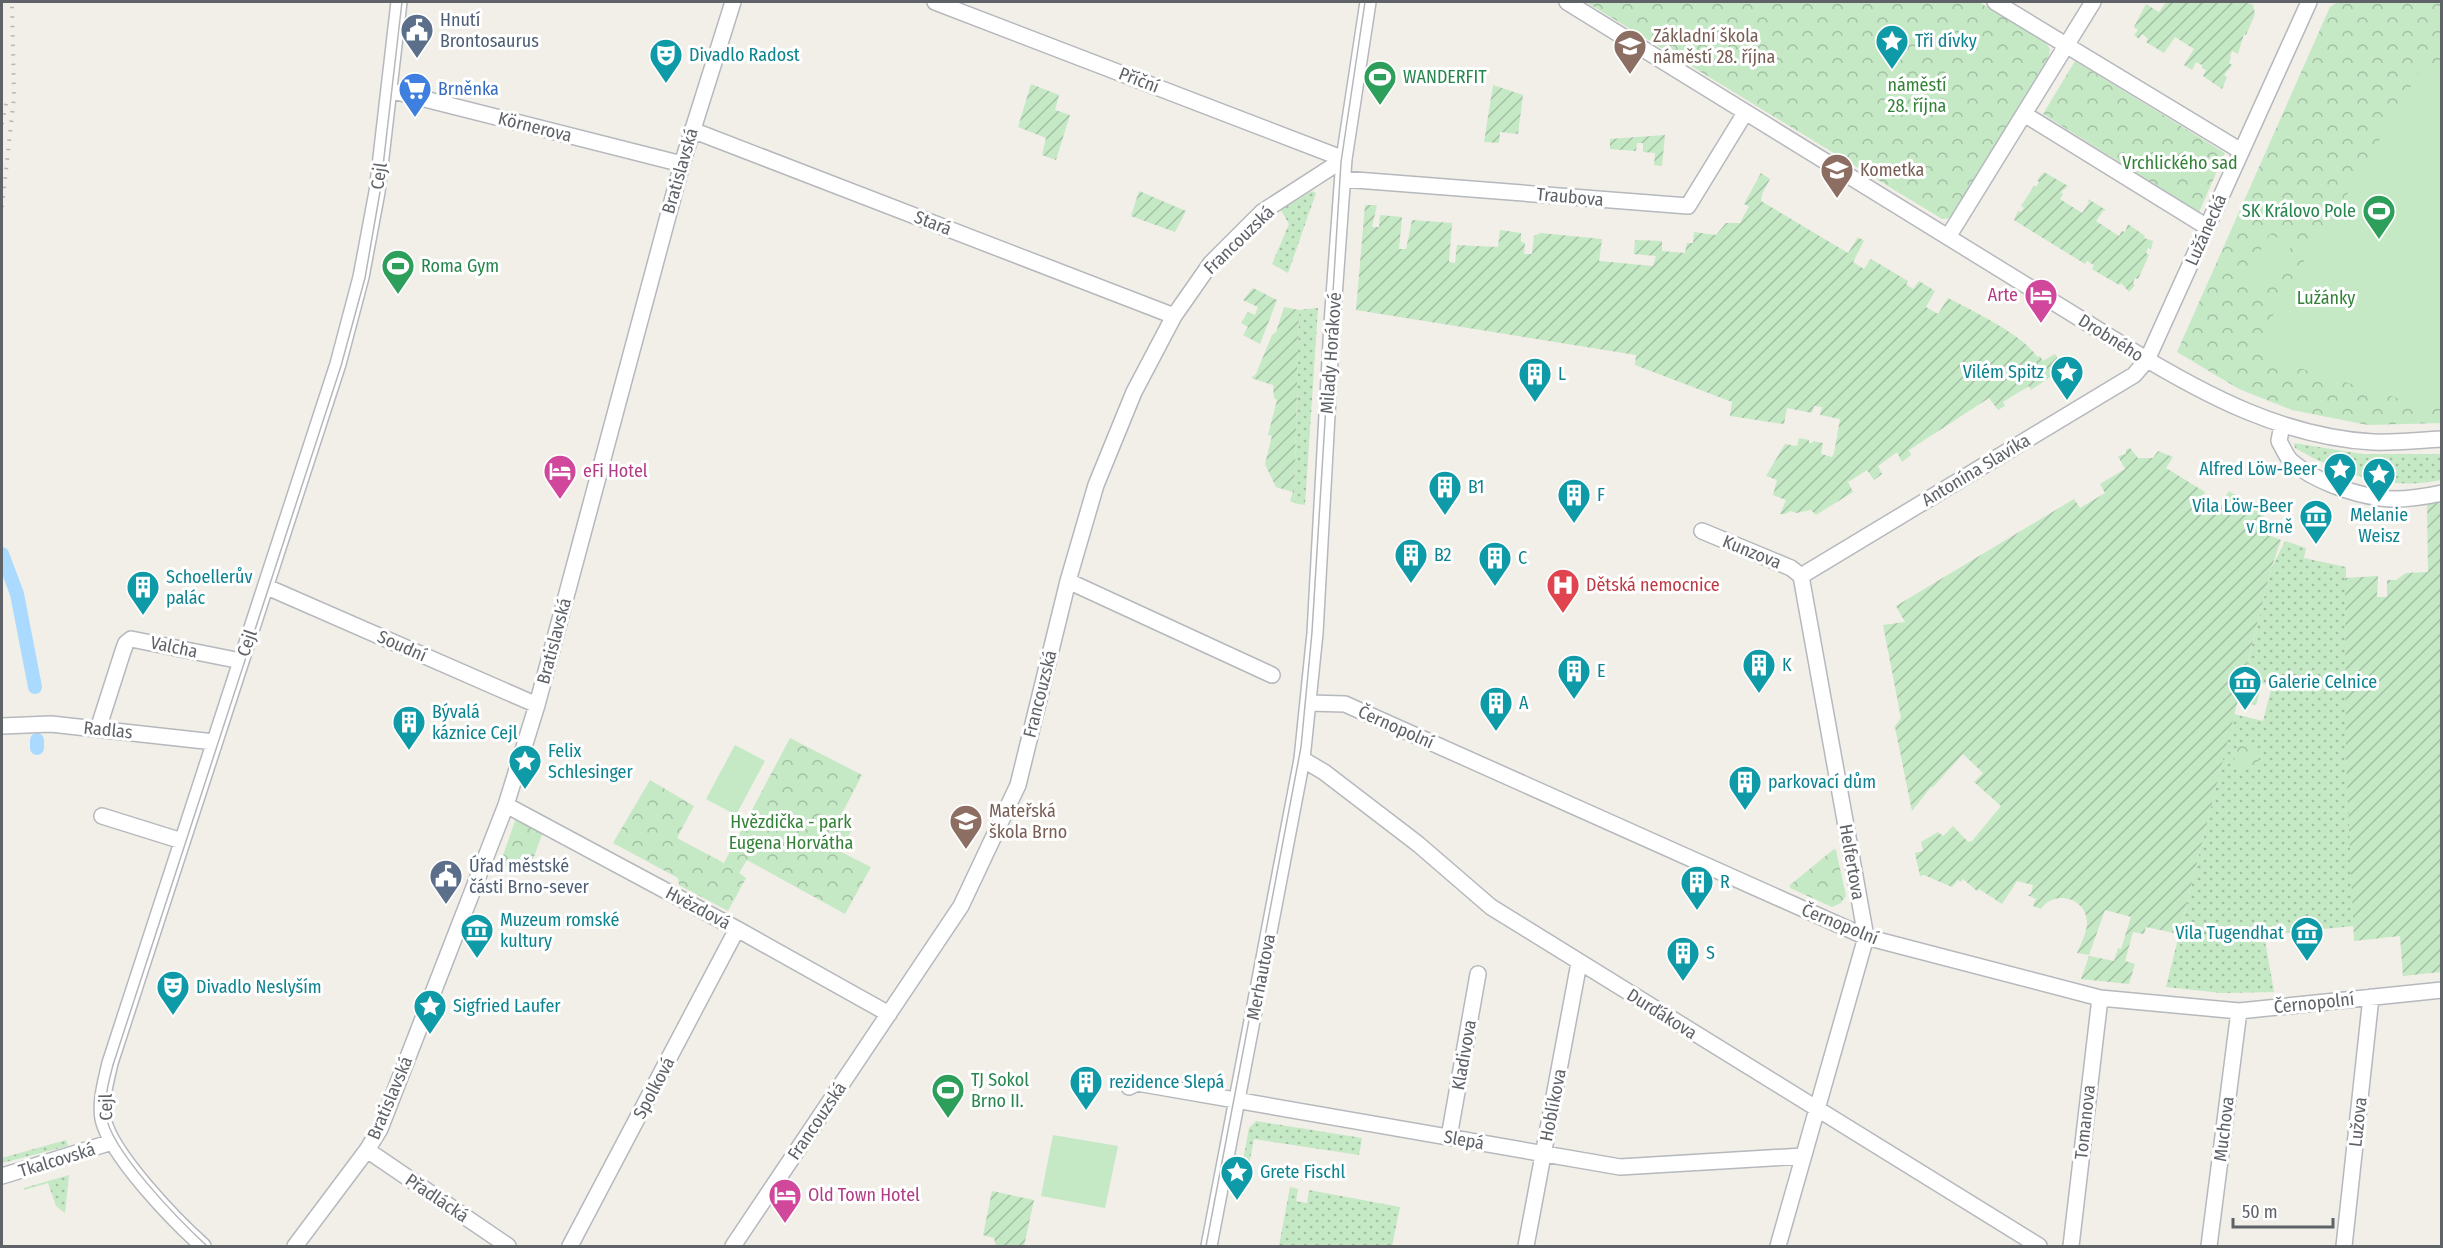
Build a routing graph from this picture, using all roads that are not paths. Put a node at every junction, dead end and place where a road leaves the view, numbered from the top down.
1 (399, 2) edge
2 (733, 2) edge
3 (935, 2) edge
4 (1368, 2) edge
5 (1568, 2) edge
6 (1995, 2) edge
7 (2093, 2) edge
8 (2309, 2) edge
9 (2066, 46) junction
10 (389, 90) junction
11 (1745, 113) junction
12 (2024, 114) junction
13 (692, 130) junction
14 (2241, 151) junction
15 (1344, 159) junction
16 (682, 164) junction
17 (1343, 179) junction
18 (2207, 227) junction
19 (1948, 237) junction
20 (1174, 316) junction
21 (2147, 360) junction
22 (2282, 425) junction
23 (2442, 439) edge
24 (2442, 494) edge
25 (1702, 531) dead end
26 (1801, 576) junction
27 (1068, 581) junction
28 (267, 587) junction
29 (241, 661) junction
30 (1272, 675) dead end
31 (1309, 704) junction
32 (537, 705) junction
33 (2, 726) edge
34 (98, 729) junction
35 (214, 742) junction
36 (1302, 759) junction
37 (506, 805) junction
38 (102, 816) dead end
39 (182, 841) junction
40 (737, 929) junction
41 (1866, 937) junction
42 (1580, 963) junction
43 (1478, 974) dead end
44 (2442, 990) edge
45 (2372, 997) junction
46 (2100, 998) junction
47 (2238, 1011) junction
48 (889, 1014) junction
49 (1129, 1087) dead end
50 (1237, 1100) junction
51 (1816, 1109) junction
52 (1449, 1137) junction
53 (112, 1142) junction
54 (367, 1150) junction
55 (1544, 1154) junction
56 (1803, 1156) junction
57 (2, 1176) edge
58 (203, 1246) edge
59 (295, 1246) edge
60 (508, 1246) edge
61 (570, 1246) edge
62 (733, 1246) edge
63 (1209, 1246) edge
64 (1526, 1246) edge
65 (1778, 1246) edge
66 (2039, 1246) edge
67 (2072, 1246) edge
68 (2209, 1246) edge
69 (2344, 1246) edge

1 - 10 street, Cejl
2 - 13 street, Bratislavská
3 - 15 street, Příční
4 - 15 street, Milady Horákové
5 - 11 street
6 - 9 street
7 - 9 street
8 - 14 street, Lužánecká
9 - 12 street
9 - 14 street
10 - 16 street, Körnerova
10 - 28 street, Cejl
11 - 17 street, Traubova
11 - 19 street
12 - 18 street
12 - 19 street
13 - 16 street, Bratislavská
13 - 20 street, Stará
14 - 18 street, Lužánecká
15 - 17 street, Milady Horákové
15 - 20 street, Francouzská
16 - 32 street, Bratislavská
17 - 31 street, Milady Horákové
18 - 21 street, Lužánecká
19 - 21 street, Drobného
20 - 27 street, Francouzská
21 - 22 street, Drobného
21 - 26 street, Antonína Slavíka
22 - 23 street, Drobného
22 - 24 street
25 - 26 street, Kunzova
26 - 41 street, Helfertova
27 - 30 street
27 - 48 street, Francouzská
28 - 29 street, Cejl
28 - 32 street, Soudní
29 - 34 street, Valcha
29 - 35 street, Cejl
31 - 36 street, Merhautova
31 - 41 street, Černopolní
32 - 37 street, Bratislavská
33 - 34 street, Radlas
34 - 35 street, Radlas
35 - 39 street, Cejl
36 - 42 street, Durďákova
36 - 50 street, Merhautova
37 - 40 street, Hvězdová
37 - 54 street, Bratislavská
38 - 39 street
39 - 53 street, Cejl
40 - 48 street, Hvězdová
40 - 61 street, Spolková
41 - 46 street, Černopolní
41 - 51 street, Helfertova
42 - 51 street, Durďákova
42 - 55 street, Hoblíkova
43 - 52 street, Kladivova
44 - 45 street, Černopolní
45 - 47 street, Černopolní
45 - 69 street, Lužova
46 - 47 street, Černopolní
46 - 67 street, Tomanova
47 - 68 street, Muchova
48 - 62 street, Francouzská
49 - 50 street, Slepá
50 - 52 street, Slepá
50 - 63 street, Merhautova
51 - 56 street, Helfertova
51 - 66 street, Durďákova
52 - 55 street, Slepá
53 - 57 street, Tkalcovská
53 - 58 street, Cejl
54 - 59 street, Bratislavská
54 - 60 street, Přadlácká
55 - 56 street, Slepá
55 - 64 street, Hoblíkova
56 - 65 street, Helfertova

